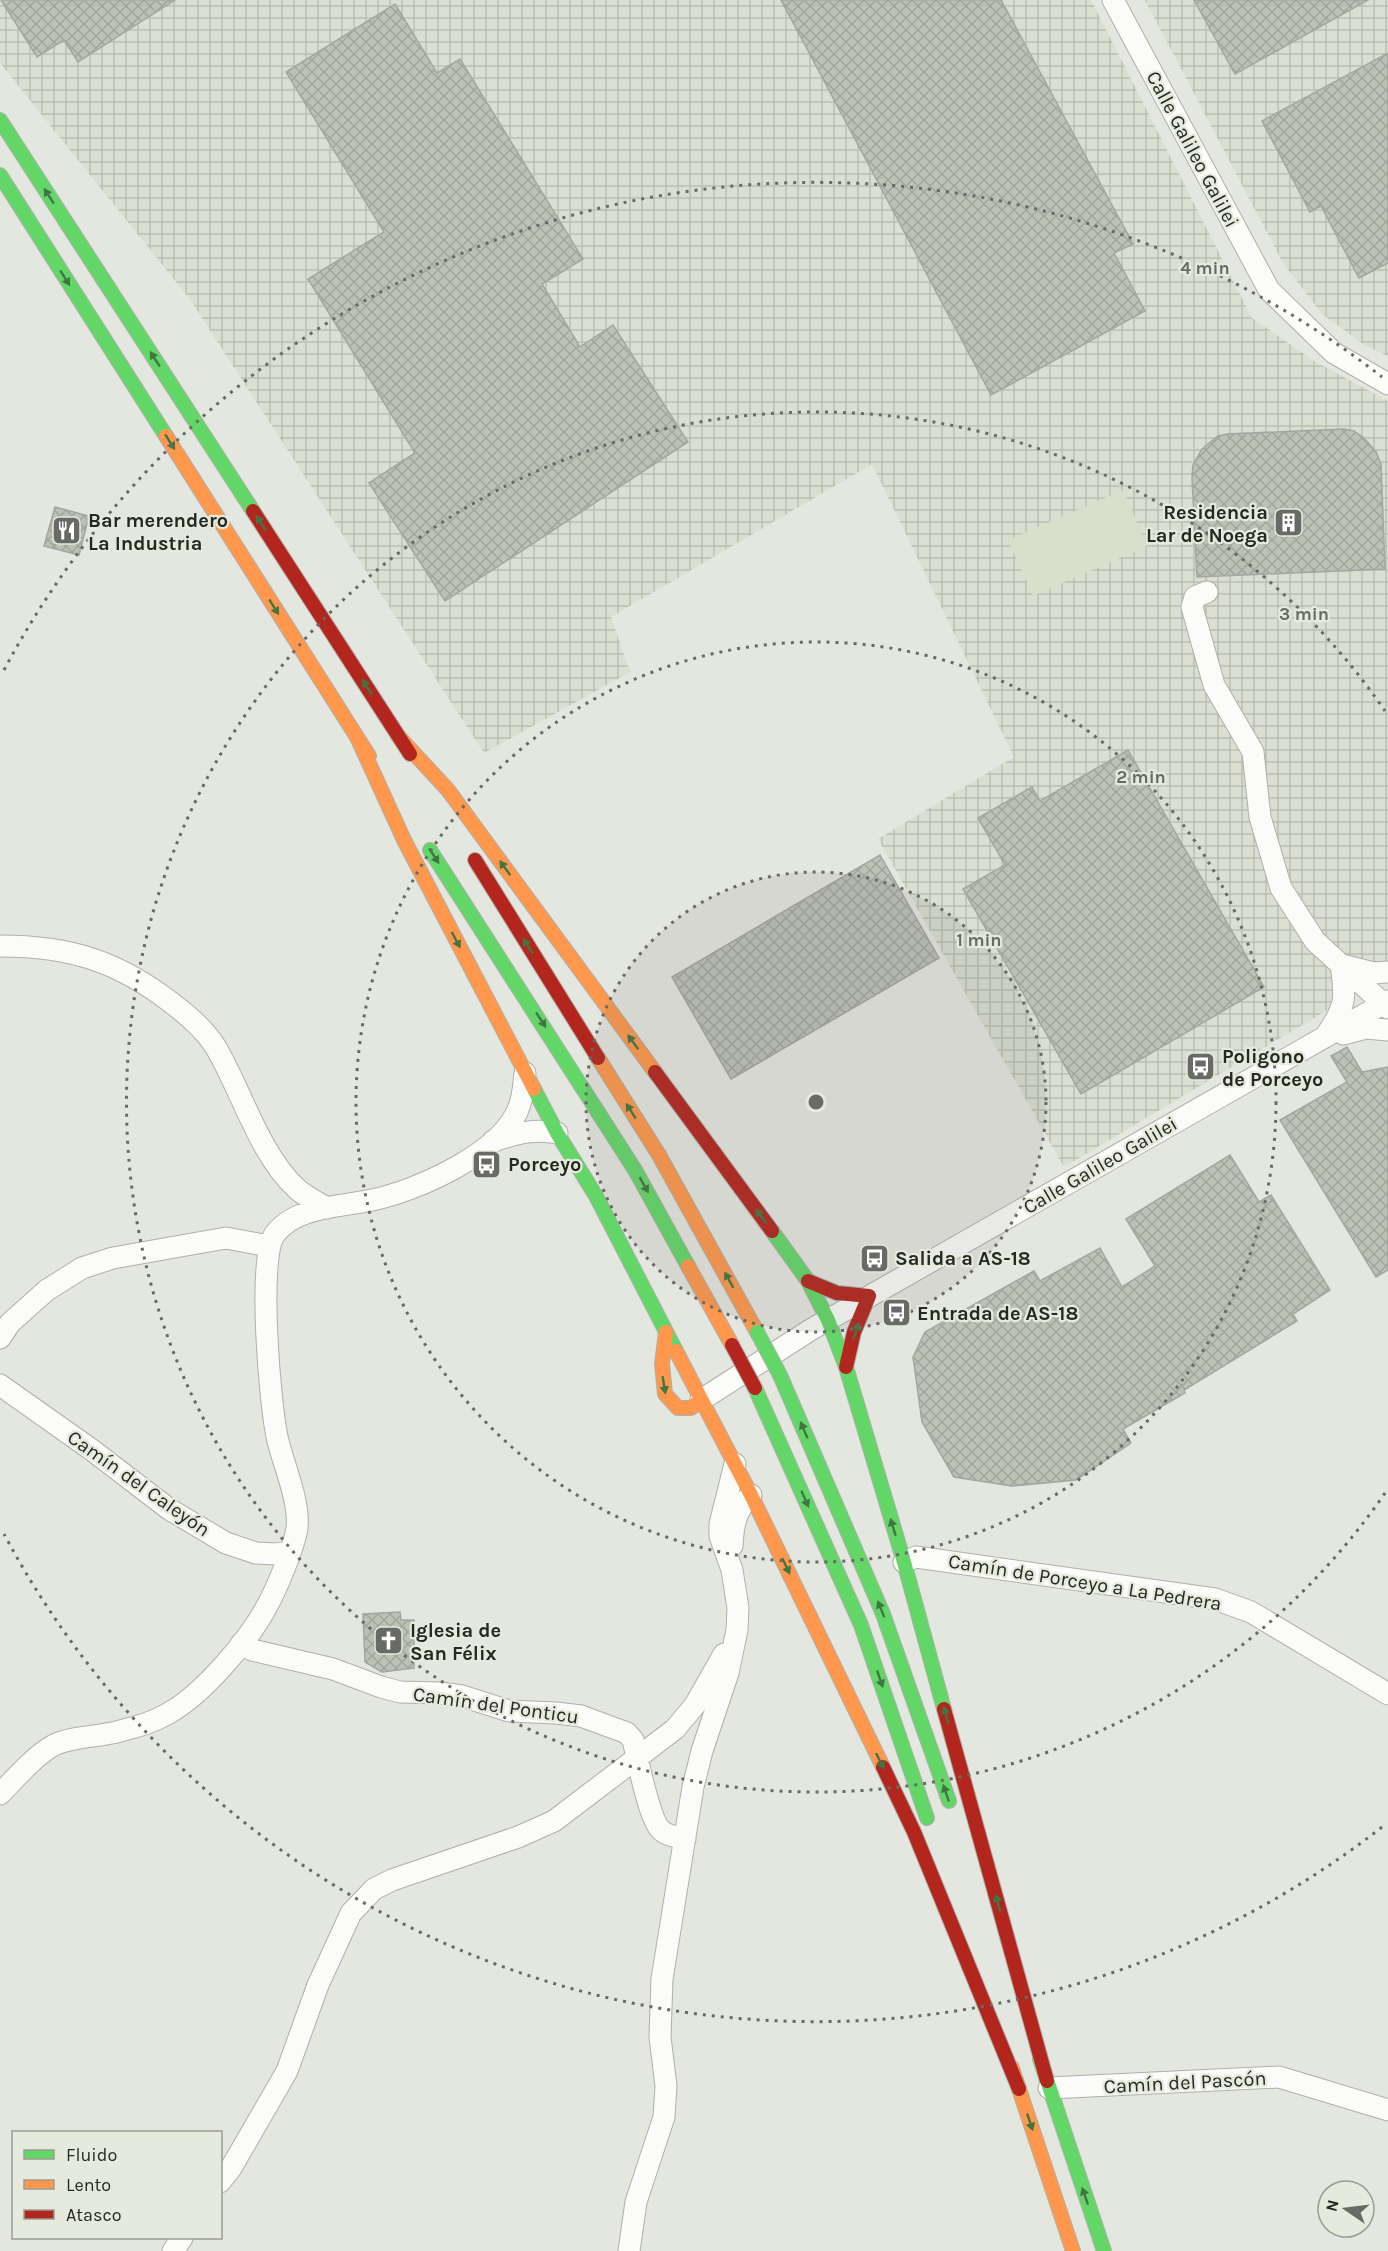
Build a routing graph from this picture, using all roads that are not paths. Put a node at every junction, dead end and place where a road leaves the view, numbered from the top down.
1 (1113, 0) edge
2 (0, 120) edge
3 (0, 175) edge
4 (1388, 384) edge
5 (1207, 592) dead end
6 (398, 736) junction
7 (357, 737) junction
8 (435, 795) dead end
9 (409, 817) dead end
10 (422, 837) dead end
11 (465, 845) dead end
12 (0, 946) edge
13 (1341, 965) junction
14 (1388, 972) edge
15 (1386, 1005) edge
16 (1388, 1030) edge
17 (1325, 1038) junction
18 (525, 1072) junction
19 (520, 1105) junction
20 (544, 1109) junction
21 (564, 1134) junction
22 (492, 1142) junction
23 (327, 1208) junction
24 (269, 1245) junction
25 (808, 1281) junction
26 (870, 1296) junction
27 (820, 1325) junction
28 (666, 1332) junction
29 (0, 1338) edge
30 (846, 1367) junction
31 (0, 1386) edge
32 (701, 1400) junction
33 (735, 1464) junction
34 (751, 1495) junction
35 (290, 1552) junction
36 (904, 1562) junction
37 (732, 1570) junction
38 (737, 1630) junction
39 (241, 1644) junction
40 (1388, 1694) edge
41 (638, 1758) junction
42 (0, 1794) edge
43 (954, 1814) dead end
44 (930, 1829) dead end
45 (685, 1839) junction
46 (942, 1863) dead end
47 (977, 1881) dead end
48 (1048, 2084) junction
49 (1019, 2089) junction
50 (1388, 2110) edge
51 (222, 2179) edge
52 (629, 2251) edge
53 (1073, 2251) edge
54 (1104, 2251) edge

1 - 4 street, Calle Galileo Galilei
6 -> 2 highway
3 -> 7 highway
5 - 13 street
6 - 8 highway
25 -> 6 highway
7 - 9 highway
7 -> 18 highway
10 -> 44 highway, bridge
43 -> 11 highway, bridge
12 - 23 street
13 - 14 street
13 - 15 street
13 - 17 street
15 - 17 street, Calle Galileo Galilei
16 - 17 street
17 - 26 street, Calle Galileo Galilei
18 - 19 street
18 - 20 highway
19 - 20 street
19 - 22 street
20 - 21 street
21 - 22 street
21 - 28 highway
22 - 23 street
23 - 24 street
24 - 29 street
24 - 35 street
25 - 26 highway
25 - 27 highway
26 - 27 street, Calle Galileo Galilei
30 -> 26 highway
27 - 30 highway
27 - 32 street, Calle Galileo Galilei
28 - 32 highway
28 -> 32 highway
36 -> 30 highway
31 - 35 street, Camín del Caleyón
32 - 33 highway
33 - 34 highway
33 - 37 street
34 - 37 street
34 -> 49 highway
35 - 39 street
36 - 40 street, Camín de Porceyo a La Pedrera
48 -> 36 highway
37 - 38 street
38 - 41 street
38 - 45 street
39 - 41 street, Camín del Ponticu
39 - 42 street
41 - 45 street, Camín del Ponticu
41 - 51 street
45 - 52 street
46 - 49 highway
47 - 48 highway
48 - 50 street, Camín del Pascón
54 -> 48 highway
49 -> 53 highway

